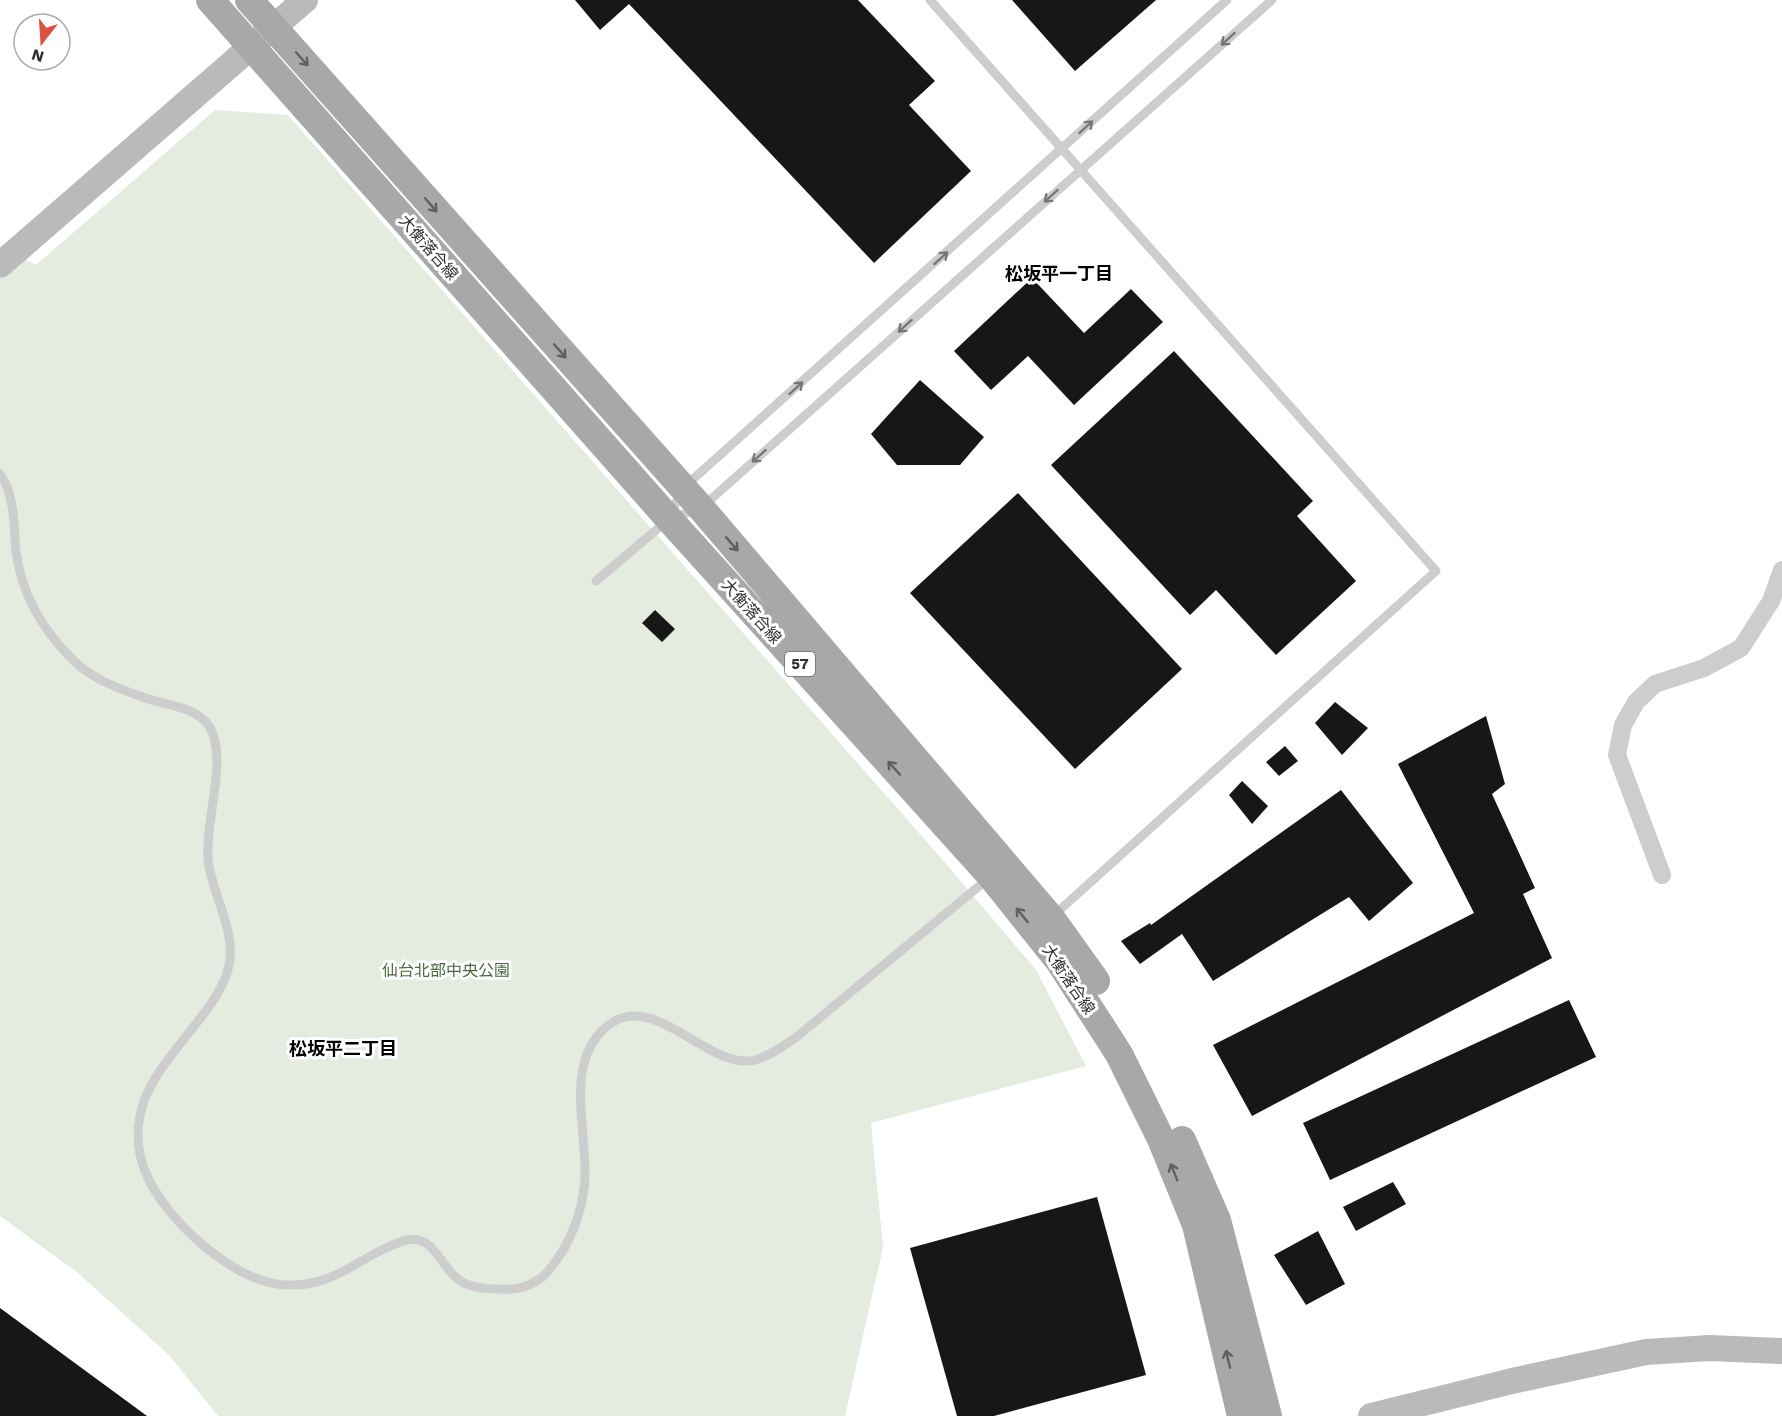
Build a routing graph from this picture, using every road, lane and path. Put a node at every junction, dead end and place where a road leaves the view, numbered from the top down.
1 (210, 0) edge
2 (249, 0) edge
3 (305, 0) edge
4 (930, 0) edge
5 (1227, 0) edge
6 (1272, 0) edge
7 (274, 28) junction
8 (253, 48) junction
9 (1062, 150) junction
10 (1080, 170) junction
11 (0, 265) edge
12 (0, 474) edge
13 (692, 499) junction
14 (669, 519) junction
15 (1782, 570) edge
16 (596, 581) dead end
17 (1662, 875) dead end
18 (990, 876) junction
19 (1051, 918) junction
20 (1782, 1351) edge
21 (1241, 1416) edge
22 (1268, 1416) edge
23 (1371, 1416) edge

1 - 8 main road, 大衡落合線 / 57
2 - 7 main road, 大衡落合線 / 57
3 - 7 street
4 - 9 lane
9 -> 5 lane
6 -> 10 lane
7 - 8 street
7 -> 13 main road, 大衡落合線 / 57
8 - 11 street
8 - 14 main road, 大衡落合線 / 57
9 - 10 lane
13 -> 9 lane
10 -> 13 lane
10 - 19 lane
12 - 18 lane
13 - 14 lane
13 - 14 lane
13 -> 19 main road, 大衡落合線 / 57
14 - 16 lane
18 -> 14 main road, 大衡落合線 / 57
15 - 17 street
21 -> 18 main road, 大衡落合線 / 57
19 - 22 main road, 大衡落合線 / 57
20 - 23 street

